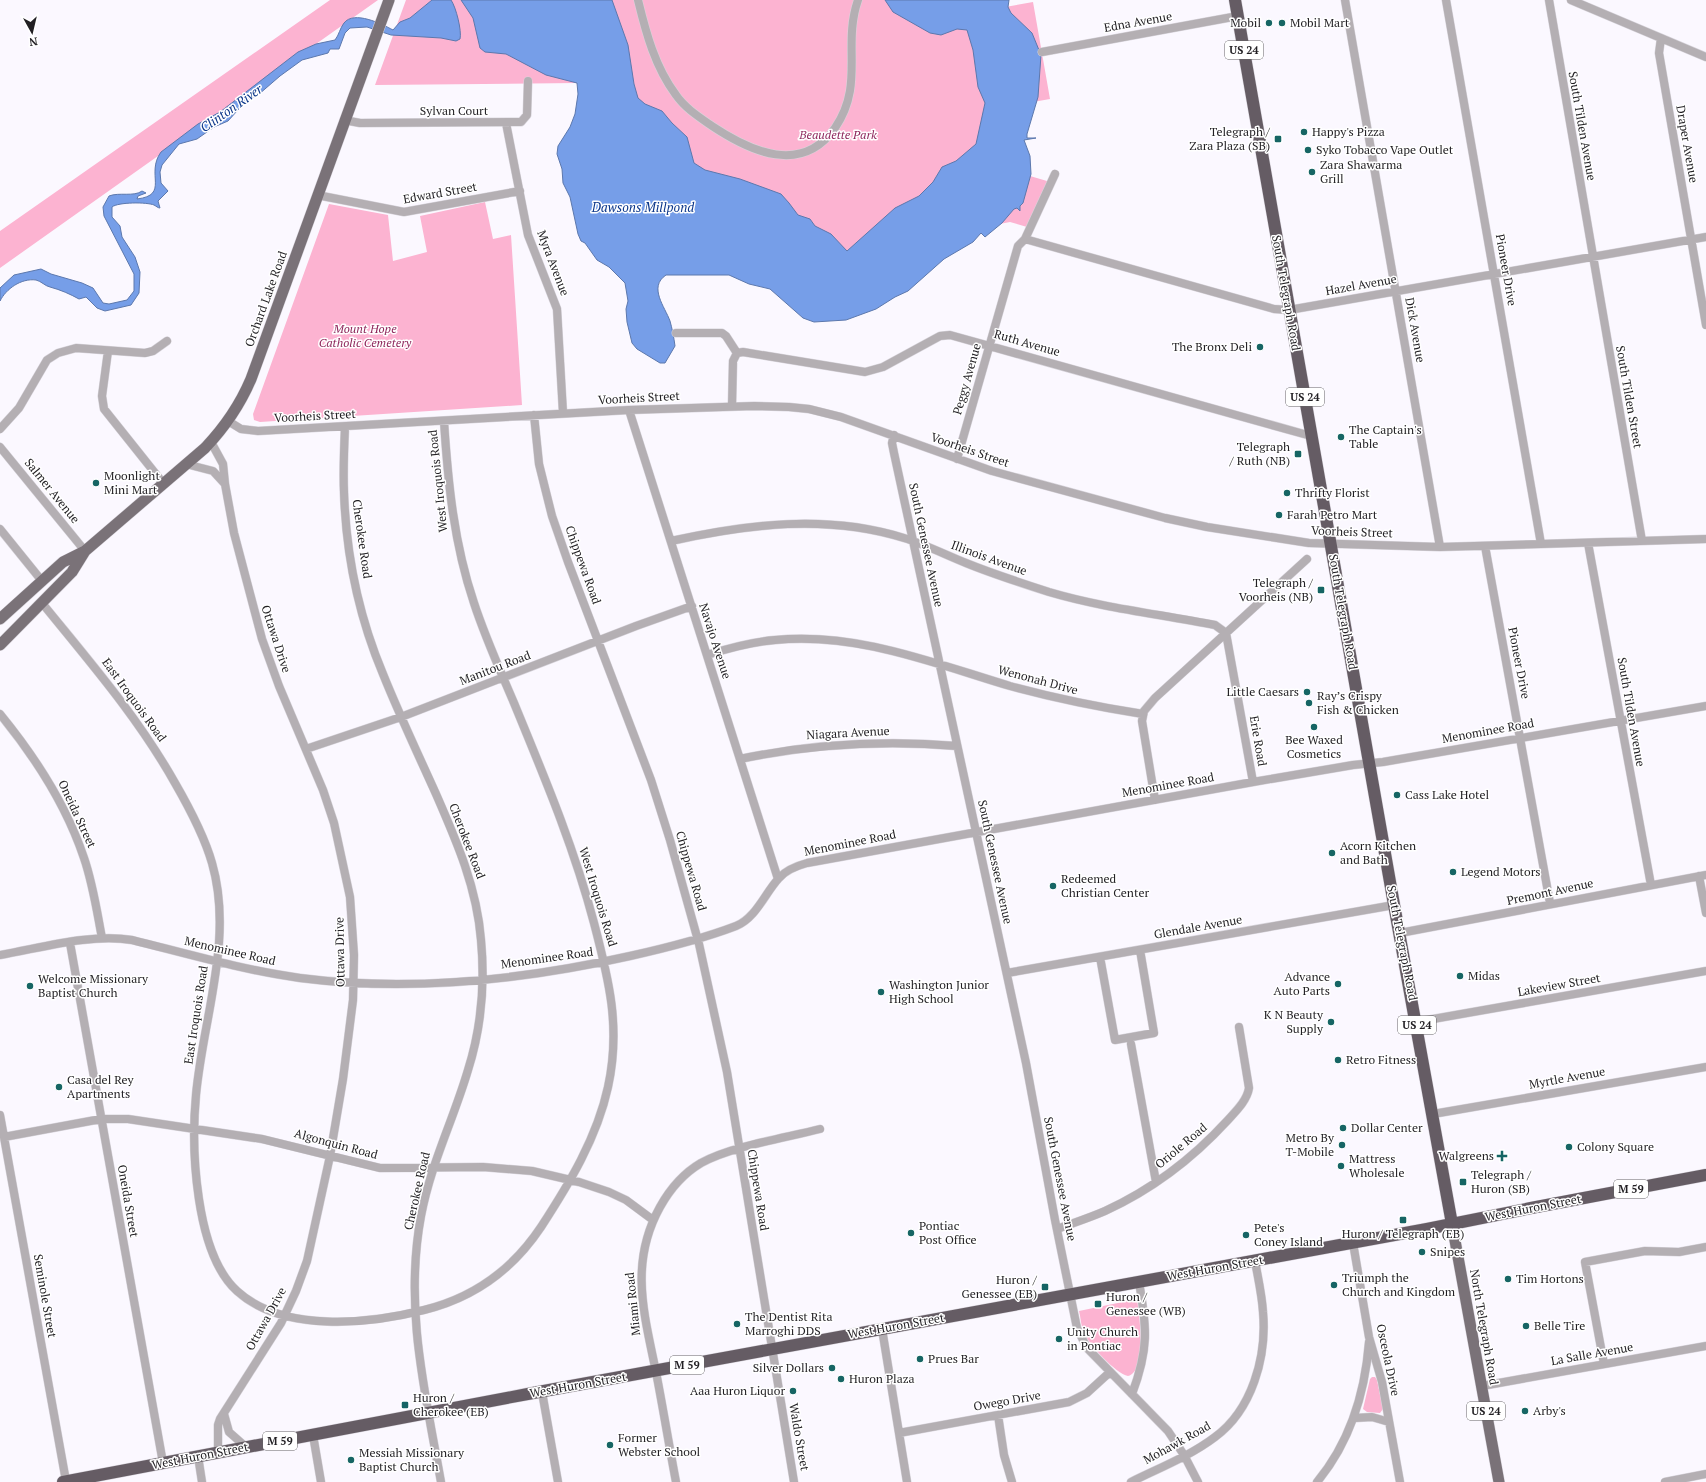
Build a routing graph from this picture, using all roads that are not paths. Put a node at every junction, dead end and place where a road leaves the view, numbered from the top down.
1 (389, 0) edge
2 (638, 0) edge
3 (858, 0) edge
4 (1235, 0) edge
5 (1345, 0) edge
6 (1446, 0) edge
7 (1549, 0) edge
8 (1571, 0) edge
9 (1238, 16) junction
10 (1661, 38) junction
11 (1042, 52) dead end
12 (1706, 57) edge
13 (528, 82) dead end
14 (344, 120) junction
15 (506, 123) junction
16 (1055, 174) dead end
17 (520, 190) junction
18 (317, 195) junction
19 (1706, 237) edge
20 (1026, 239) junction
21 (1691, 240) junction
22 (1593, 257) junction
23 (1494, 274) junction
24 (1396, 291) junction
25 (1289, 310) junction
26 (1706, 325) edge
27 (676, 333) dead end
28 (167, 341) dead end
29 (990, 345) junction
30 (108, 351) junction
31 (737, 353) junction
32 (732, 406) junction
33 (629, 410) junction
34 (563, 413) junction
35 (534, 415) junction
36 (228, 421) junction
37 (444, 421) junction
38 (345, 427) junction
39 (0, 429) edge
40 (894, 435) junction
41 (1311, 436) junction
42 (211, 442) junction
43 (0, 447) edge
44 (957, 459) junction
45 (186, 464) junction
46 (163, 483) junction
47 (225, 484) junction
48 (0, 529) edge
49 (1706, 540) edge
50 (671, 541) junction
51 (913, 541) junction
52 (1642, 541) junction
53 (1330, 543) junction
54 (1588, 543) junction
55 (1541, 544) junction
56 (1485, 546) junction
57 (1440, 547) junction
58 (85, 551) junction
59 (1307, 559) dead end
60 (42, 581) junction
61 (42, 603) junction
62 (692, 606) junction
63 (0, 619) edge
64 (1226, 633) junction
65 (598, 641) junction
66 (0, 645) edge
67 (707, 655) junction
68 (939, 663) junction
69 (503, 678) junction
70 (1706, 706) edge
71 (0, 714) edge
72 (1143, 714) junction
73 (401, 717) junction
74 (1620, 720) junction
75 (1520, 737) junction
76 (957, 746) junction
77 (306, 749) junction
78 (740, 759) junction
79 (1369, 763) junction
80 (1253, 782) junction
81 (1155, 800) junction
82 (976, 832) junction
83 (1703, 876) edge
84 (778, 879) junction
85 (1651, 885) junction
86 (1550, 903) junction
87 (1394, 905) junction
88 (1706, 912) edge
89 (1400, 933) junction
90 (102, 938) junction
91 (698, 938) junction
92 (70, 943) junction
93 (1140, 950) junction
94 (0, 955) edge
95 (1100, 957) junction
96 (217, 962) junction
97 (605, 962) junction
98 (1706, 971) edge
99 (1007, 973) junction
100 (482, 979) junction
101 (354, 982) junction
102 (1416, 1022) junction
103 (1239, 1028) dead end
104 (1131, 1044) dead end
105 (1706, 1067) edge
106 (1433, 1114) junction
107 (0, 1115) edge
108 (101, 1119) junction
109 (194, 1129) junction
110 (820, 1129) dead end
111 (4, 1137) junction
112 (739, 1149) junction
113 (330, 1156) junction
114 (433, 1167) junction
115 (1706, 1175) edge
116 (570, 1179) junction
117 (1156, 1182) junction
118 (653, 1220) junction
119 (1452, 1224) junction
120 (1057, 1229) junction
121 (1354, 1243) junction
122 (1706, 1247) edge
123 (1255, 1261) junction
124 (1138, 1282) junction
125 (1070, 1295) junction
126 (414, 1312) junction
127 (285, 1315) junction
128 (882, 1329) junction
129 (1369, 1337) junction
130 (1706, 1346) edge
131 (772, 1349) junction
132 (1604, 1364) junction
133 (656, 1371) junction
134 (1110, 1372) junction
135 (1482, 1386) junction
136 (542, 1392) junction
137 (1132, 1394) junction
138 (224, 1414) junction
139 (429, 1414) junction
140 (998, 1415) junction
141 (1355, 1418) junction
142 (1389, 1422) junction
143 (899, 1433) junction
144 (313, 1435) junction
145 (246, 1448) junction
146 (218, 1453) junction
147 (1184, 1455) junction
148 (198, 1456) junction
149 (163, 1463) junction
150 (1706, 1474) edge
151 (84, 1480) edge
152 (64, 1482) edge
153 (202, 1482) edge
154 (321, 1482) edge
155 (441, 1482) edge
156 (558, 1482) edge
157 (676, 1482) edge
158 (794, 1482) edge
159 (907, 1482) edge
160 (1012, 1482) edge
161 (1131, 1482) edge
162 (1198, 1482) edge
163 (1318, 1482) edge
164 (1400, 1482) edge
165 (1499, 1482) edge
166 (1668, 1482) edge

1 - 14 main road, Orchard Lake Road
2 - 3 street
4 - 9 highway, South Telegraph Road / US 24
5 - 24 street, Dick Avenue
6 - 23 street, Pioneer Drive
7 - 22 street, South Tilden Avenue
8 - 10 street
9 - 11 street, Edna Avenue
9 - 25 highway, South Telegraph Road / US 24
10 - 12 street
10 - 21 street, Draper Avenue
13 - 15 street, Sylvan Court
14 - 15 street, Sylvan Court
14 - 18 main road, Orchard Lake Road
15 - 17 street, Myra Avenue
16 - 20 street, Peggy Avenue
17 - 18 street, Edward Street
17 - 34 street, Myra Avenue
18 - 36 main road, Orchard Lake Road
19 - 21 street, Hazel Avenue
20 - 25 street, Hazel Avenue
20 - 29 street, Peggy Avenue
21 - 22 street, Hazel Avenue
21 - 26 street, Draper Avenue
22 - 23 street, Hazel Avenue
22 - 52 street, South Tilden Street
23 - 24 street, Hazel Avenue
23 - 55 street, Pioneer Drive
24 - 25 street, Hazel Avenue
24 - 57 street, Dick Avenue
25 - 41 highway, South Telegraph Road / US 24
27 - 31 street
28 - 30 street
29 - 31 street, Ruth Avenue
29 - 41 street, Ruth Avenue
29 - 44 street, Peggy Avenue
30 - 39 street
30 - 46 street
31 - 32 street
32 - 33 street, Voorheis Street
32 - 40 street, Voorheis Street
33 - 34 street, Voorheis Street
33 - 50 street, Navajo Avenue
34 - 35 street, Voorheis Street
35 - 37 street, Voorheis Street
35 - 65 street, Chippewa Road
36 - 38 street, Voorheis Street
36 - 42 main road, Orchard Lake Road
37 - 38 street, Voorheis Street
37 - 69 street, West Iroquois Road
38 - 73 street, Cherokee Road
40 - 44 street, Voorheis Street
40 - 51 street, South Genessee Avenue
41 - 53 highway, South Telegraph Road / US 24
42 - 45 main road, Orchard Lake Road
42 - 47 street, Ottawa Drive
43 - 58 street, Salmer Avenue
44 - 53 street, Voorheis Street
45 - 46 main road, Orchard Lake Road
45 - 47 street
46 - 58 main road, Orchard Lake Road
47 - 77 street, Ottawa Drive
48 - 60 street
49 - 52 street, Voorheis Street
50 - 51 street, Illinois Avenue
50 - 62 street, Navajo Avenue
51 - 64 street, Illinois Avenue
51 - 68 street, South Genessee Avenue
52 - 54 street, Voorheis Street
53 - 57 street, Voorheis Street
53 - 79 highway, South Telegraph Road / US 24
54 - 55 street, Voorheis Street
54 - 74 street, South Tilden Avenue
55 - 56 street, Voorheis Street
56 - 57 street, Voorheis Street
56 - 75 street, Pioneer Drive
58 - 60 main road, Orchard Lake Road
58 - 61 main road, Orchard Lake Road
59 - 64 street
60 - 63 main road, Orchard Lake Road
61 - 66 main road, Orchard Lake Road
61 - 96 street, East Iroquois Road
62 - 65 street, Manitou Road
62 - 67 street, Navajo Avenue
64 - 72 street
64 - 80 street, Erie Road
65 - 69 street, Manitou Road
65 - 91 street, Chippewa Road
67 - 68 street, Wenonah Drive
67 - 78 street, Navajo Avenue
68 - 72 street, Wenonah Drive
68 - 76 street, South Genessee Avenue
69 - 73 street, Manitou Road
69 - 97 street, West Iroquois Road
70 - 74 street, Menominee Road
71 - 90 street, Oneida Street
72 - 81 street
73 - 77 street, Manitou Road
73 - 100 street, Cherokee Road
74 - 75 street, Menominee Road
74 - 85 street, South Tilden Avenue
75 - 79 street, Menominee Road
75 - 86 street, Pioneer Drive
76 - 78 street, Niagara Avenue
76 - 82 street, South Genessee Avenue
77 - 101 street, Ottawa Drive
78 - 84 street, Navajo Avenue
79 - 80 street, Menominee Road
79 - 87 highway, South Telegraph Road / US 24
80 - 81 street, Menominee Road
81 - 82 street, Menominee Road
82 - 84 street, Menominee Road
82 - 99 street, South Genessee Avenue
83 - 85 street, Premont Avenue
83 - 88 street
84 - 91 street, Menominee Road
85 - 86 street, Premont Avenue
86 - 89 street, Premont Avenue
87 - 89 highway, South Telegraph Road / US 24
87 - 93 street, Glendale Avenue
89 - 102 highway, South Telegraph Road / US 24
90 - 92 street, Menominee Road
90 - 96 street, Menominee Road
91 - 97 street, Menominee Road
91 - 112 street, Chippewa Road
92 - 94 street, Menominee Road
92 - 108 street, Oneida Street
93 - 95 street, Glendale Avenue
93 - 95 street
95 - 99 street, Glendale Avenue
96 - 101 street, Menominee Road
96 - 109 street, East Iroquois Road
97 - 100 street, Menominee Road
97 - 116 street, West Iroquois Road
98 - 102 street, Lakeview Street
99 - 120 street, South Genessee Avenue
100 - 101 street, Menominee Road
100 - 114 street, Cherokee Road
101 - 113 street, Ottawa Drive
102 - 106 highway, South Telegraph Road / US 24
103 - 117 street, Oriole Road
104 - 117 street
105 - 106 street, Myrtle Avenue
106 - 119 highway, South Telegraph Road / US 24
107 - 111 street, Seminole Street
108 - 109 street, Algonquin Road
108 - 111 street, Algonquin Road
108 - 149 street, Oneida Street
109 - 113 street, Algonquin Road
109 - 127 street, East Iroquois Road
110 - 112 street, Miami Road
111 - 152 street, Seminole Street
112 - 118 street, Miami Road
112 - 131 street, Chippewa Road
113 - 114 street, Algonquin Road
113 - 127 street, Ottawa Drive
114 - 116 street, Algonquin Road
114 - 126 street, Cherokee Road
115 - 119 highway, West Huron Street / M 59
116 - 118 street, Algonquin Road
116 - 126 street, West Iroquois Road
117 - 120 street, Oriole Road
118 - 133 street, Miami Road
119 - 121 highway, West Huron Street / M 59
119 - 135 main road, North Telegraph Road / US 24
120 - 125 street, South Genessee Avenue
121 - 123 highway, West Huron Street / M 59
121 - 129 street, Osceola Drive
122 - 132 street
123 - 124 highway, West Huron Street / M 59
123 - 147 street, Mohawk Road
124 - 125 highway, West Huron Street / M 59
124 - 137 street
125 - 128 highway, West Huron Street / M 59
125 - 134 street, South Genessee Avenue
126 - 127 street, East Iroquois Road
126 - 139 street, Cherokee Road
127 - 138 street, Ottawa Drive
128 - 131 highway, West Huron Street / M 59
128 - 143 street
129 - 141 street
129 - 142 street, Osceola Drive
130 - 132 street, La Salle Avenue
131 - 133 highway, West Huron Street / M 59
131 - 158 street, Waldo Street
132 - 135 street, La Salle Avenue
133 - 136 highway, West Huron Street / M 59
133 - 157 street, Miami Road
134 - 137 street, South Genessee Avenue
134 - 140 street, Owego Drive
135 - 165 main road, North Telegraph Road / US 24
136 - 139 highway, West Huron Street / M 59
136 - 156 street
137 - 147 street, South Genessee Avenue
138 - 145 street
138 - 146 street, Ottawa Drive
139 - 144 highway, West Huron Street / M 59
139 - 155 street, Cherokee Road
140 - 143 street, Owego Drive
140 - 160 street
141 - 142 street
141 - 163 street
142 - 164 street, Osceola Drive
143 - 159 street
144 - 145 highway, West Huron Street / M 59
144 - 154 street
145 - 146 highway, West Huron Street / M 59
146 - 148 highway, West Huron Street / M 59
147 - 161 street, Mohawk Road
147 - 162 street, South Genessee Avenue
148 - 149 highway, West Huron Street / M 59
148 - 153 street
149 - 151 highway, West Huron Street / M 59
150 - 166 street
151 - 152 highway, West Huron Street / M 59

